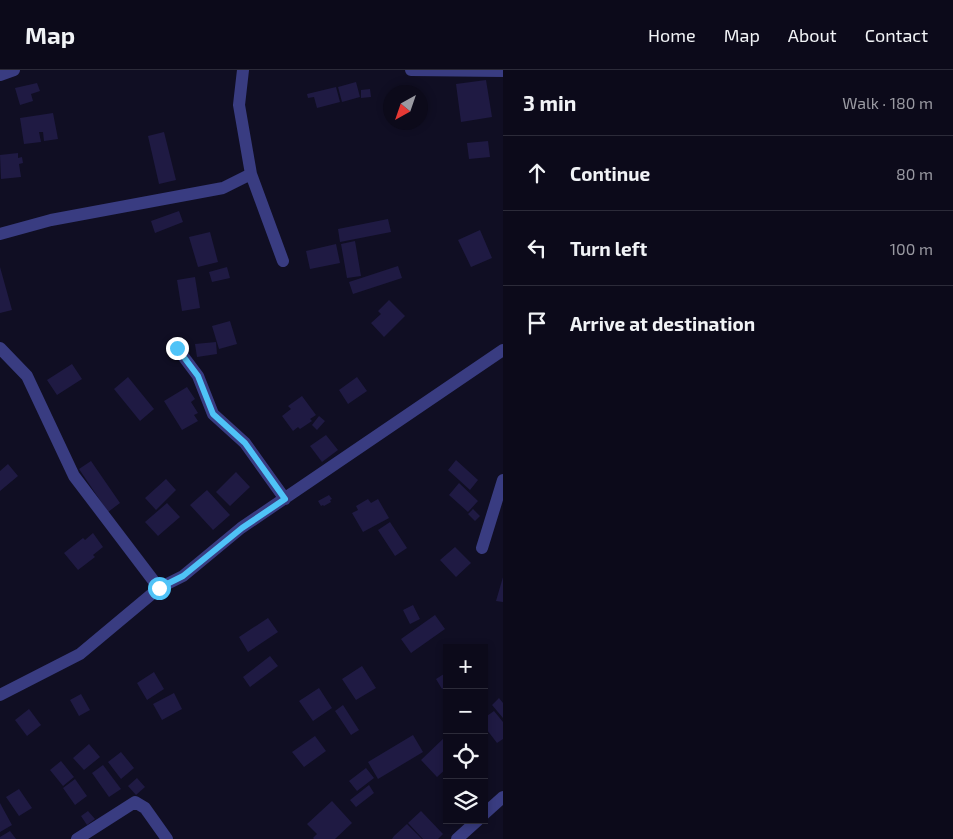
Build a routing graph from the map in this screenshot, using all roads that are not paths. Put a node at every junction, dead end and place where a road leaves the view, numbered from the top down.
1 (14, 70) edge
2 (243, 70) edge
3 (411, 70) edge
4 (503, 71) edge
5 (0, 75) edge
6 (251, 174) junction
7 (0, 234) edge
8 (283, 261) dead end
9 (0, 348) edge
10 (177, 348) dead end
11 (503, 350) edge
12 (503, 480) edge
13 (285, 499) junction
14 (482, 548) dead end
15 (159, 588) junction
16 (0, 695) edge
17 (503, 797) edge
18 (488, 810) edge
19 (474, 824) edge
20 (77, 839) edge
21 (167, 839) edge
22 (457, 839) edge

1 - 5 street
2 - 6 street
3 - 4 street
6 - 7 street
6 - 8 street
9 - 15 street
10 - 13 street
11 - 13 street
12 - 14 street
13 - 15 street
15 - 16 street
17 - 18 street
19 - 22 street
20 - 21 street

